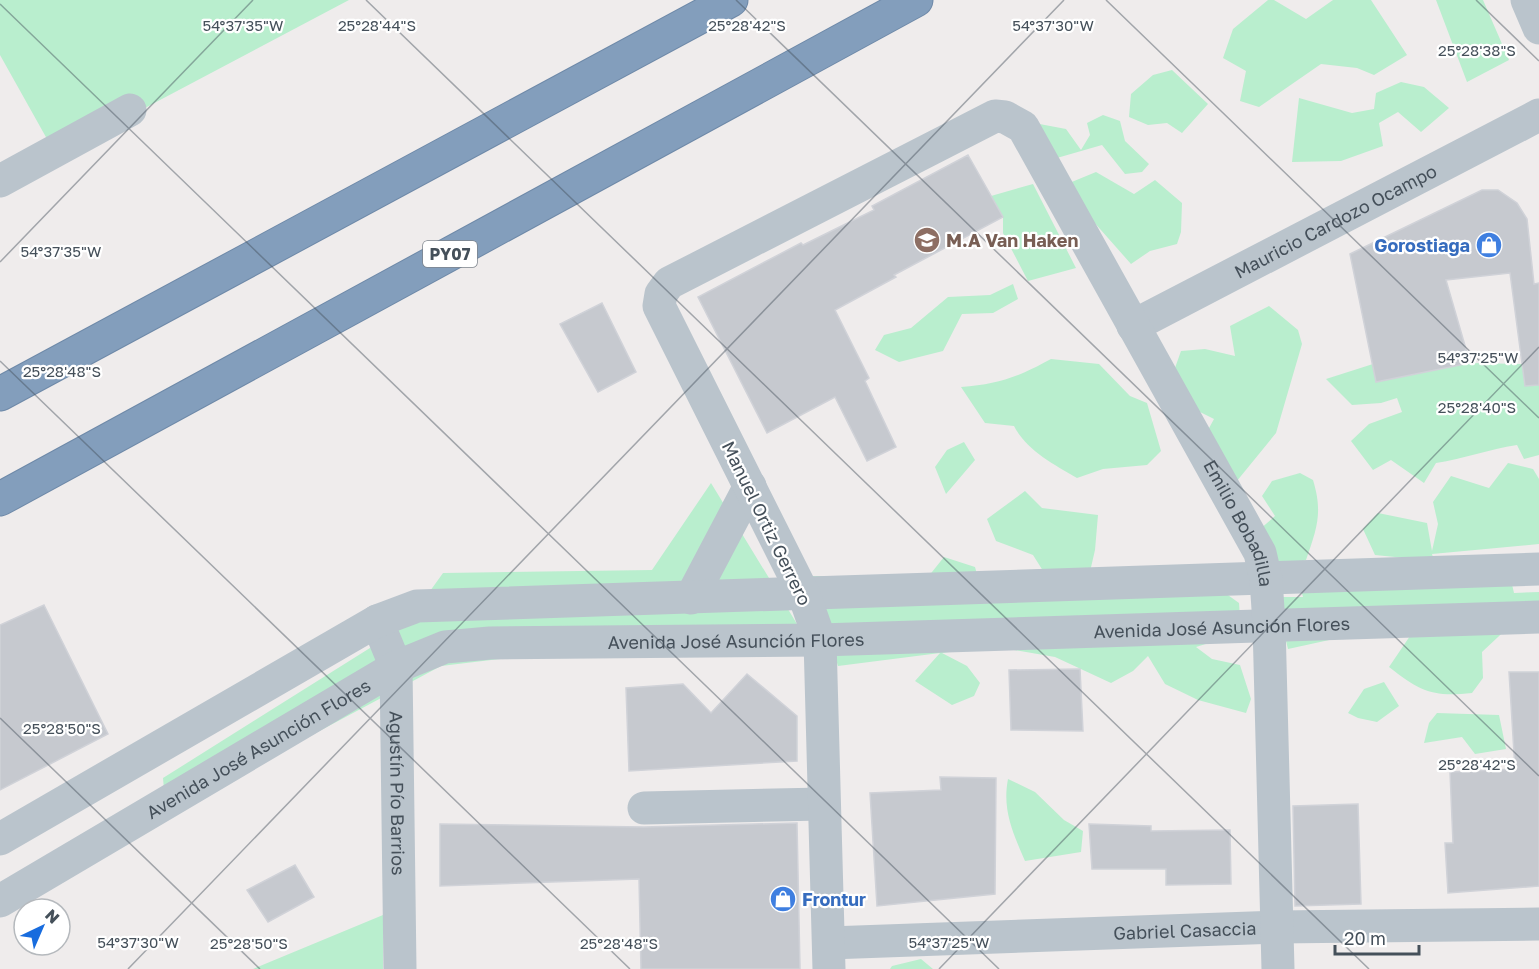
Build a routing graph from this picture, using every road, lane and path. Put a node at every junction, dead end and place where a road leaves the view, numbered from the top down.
1 (731, 0) edge
2 (916, 0) edge
3 (1527, 0) edge
4 (1539, 28) edge
5 (130, 110) dead end
6 (1539, 115) edge
7 (0, 181) edge
8 (659, 306) joint
9 (1133, 326) junction
10 (0, 394) edge
11 (750, 486) junction
12 (0, 499) edge
13 (1539, 569) edge
14 (1266, 579) junction
15 (804, 595) junction
16 (691, 598) junction
17 (1539, 617) edge
18 (377, 621) junction
19 (1269, 624) junction
20 (820, 640) junction
21 (396, 667) junction
22 (823, 804) junction
23 (644, 808) dead end
24 (0, 839) edge
25 (0, 900) edge
26 (1539, 924) edge
27 (1277, 927) junction
28 (829, 956) edge
29 (400, 969) edge
30 (1278, 969) edge

1 - 10 highway
2 - 12 highway, PY07
3 - 4 street
5 - 7 street
6 - 9 street, Mauricio Cardozo Ocampo
8 - 9 street, Emilio Bobadilla
8 - 11 street, Manuel Ortiz Gerrero
9 - 14 street, Emilio Bobadilla
11 - 15 street, Manuel Ortiz Gerrero
11 - 16 street
13 - 14 street
14 - 15 street
14 - 19 street, Emilio Bobadilla
15 - 16 street
15 - 20 street, Manuel Ortiz Gerrero
16 - 18 street
17 - 19 street, Avenida José Asunción Flores
18 - 21 street, Agustín Pío Barrios
18 - 24 street
19 - 20 street, Avenida José Asunción Flores
19 - 27 street, Emilio Bobadilla
20 - 21 street, Avenida José Asunción Flores
20 - 22 street, Manuel Ortiz Gerrero
21 - 25 street, Avenida José Asunción Flores
21 - 29 street, Agustín Pío Barrios
22 - 23 street
22 - 28 street, Manuel Ortiz Gerrero
26 - 27 street, Gabriel Casaccia
27 - 28 street, Gabriel Casaccia
27 - 30 street, Emilio Bobadilla

